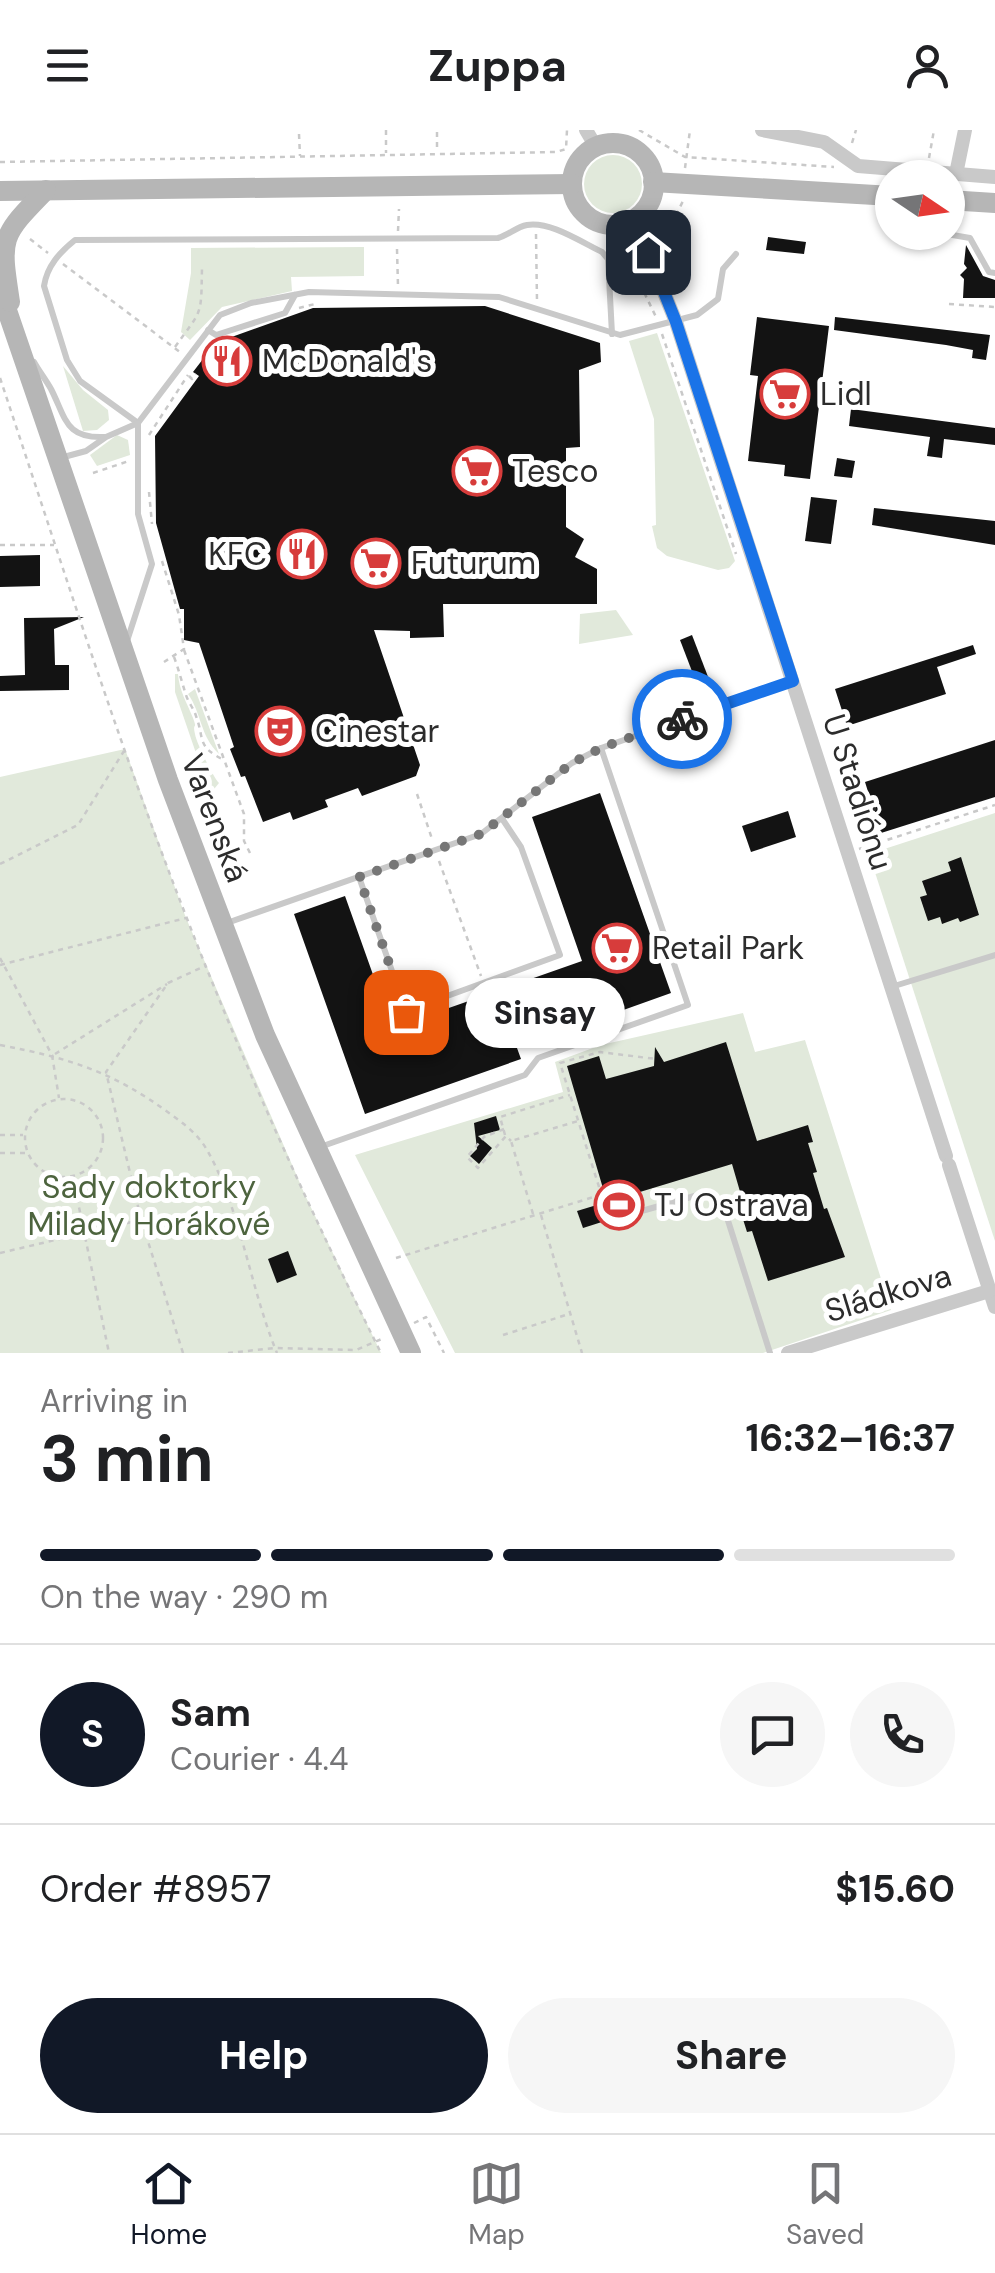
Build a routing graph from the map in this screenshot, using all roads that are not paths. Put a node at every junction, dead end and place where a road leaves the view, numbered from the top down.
1 (762, 130) edge
2 (965, 130) edge
3 (591, 138) edge
4 (959, 160) edge
5 (875, 167) edge
6 (965, 175) edge
7 (995, 177) edge
8 (654, 182) junction
9 (572, 184) junction
10 (0, 190) edge
11 (46, 190) junction
12 (875, 195) edge
13 (965, 201) edge
14 (995, 203) edge
15 (631, 220) junction
16 (965, 237) edge
17 (736, 254) dead end
18 (995, 273) edge
19 (0, 290) edge
20 (295, 294) junction
21 (676, 322) junction
22 (207, 330) junction
23 (612, 334) junction
24 (18, 339) junction
25 (138, 424) junction
26 (106, 437) junction
27 (59, 458) junction
28 (124, 650) junction
29 (793, 681) junction
30 (601, 748) junction
31 (503, 820) junction
32 (359, 877) junction
33 (223, 924) junction
34 (995, 955) edge
35 (892, 987) junction
36 (315, 1149) junction
37 (624, 1216) road end
38 (989, 1292) junction
39 (995, 1307) edge
40 (824, 1348) edge
41 (410, 1353) edge
42 (770, 1353) edge
43 (788, 1353) edge

1 - 5 street
2 - 4 street
3 - 8 street
3 - 9 street
6 - 7 street
8 - 12 street
8 - 15 street
9 - 11 street
9 - 15 street
10 - 11 street
11 - 24 street
13 - 14 street
15 - 21 street, U Stadiónu
16 - 18 lane
17 - 21 lane
19 - 24 street, Varenská
20 - 22 lane
20 - 22 lane
20 - 23 lane
21 - 23 lane
21 - 29 street, U Stadiónu
22 - 25 lane
23 - 25 lane
24 - 26 lane
24 - 27 street, Varenská
25 - 26 lane
25 - 28 lane
26 - 27 lane
27 - 28 street, Varenská
28 - 33 street, Varenská
29 - 30 lane
29 - 35 street, U Stadiónu
30 - 31 lane
30 - 36 lane
31 - 32 lane
31 - 32 lane
32 - 33 lane
33 - 36 street, Varenská
34 - 35 lane
35 - 38 street, U Stadiónu
36 - 41 street, Varenská
37 - 42 lane
38 - 39 street, Sládkova
38 - 40 street, Sládkova
40 - 43 street, Sládkova

